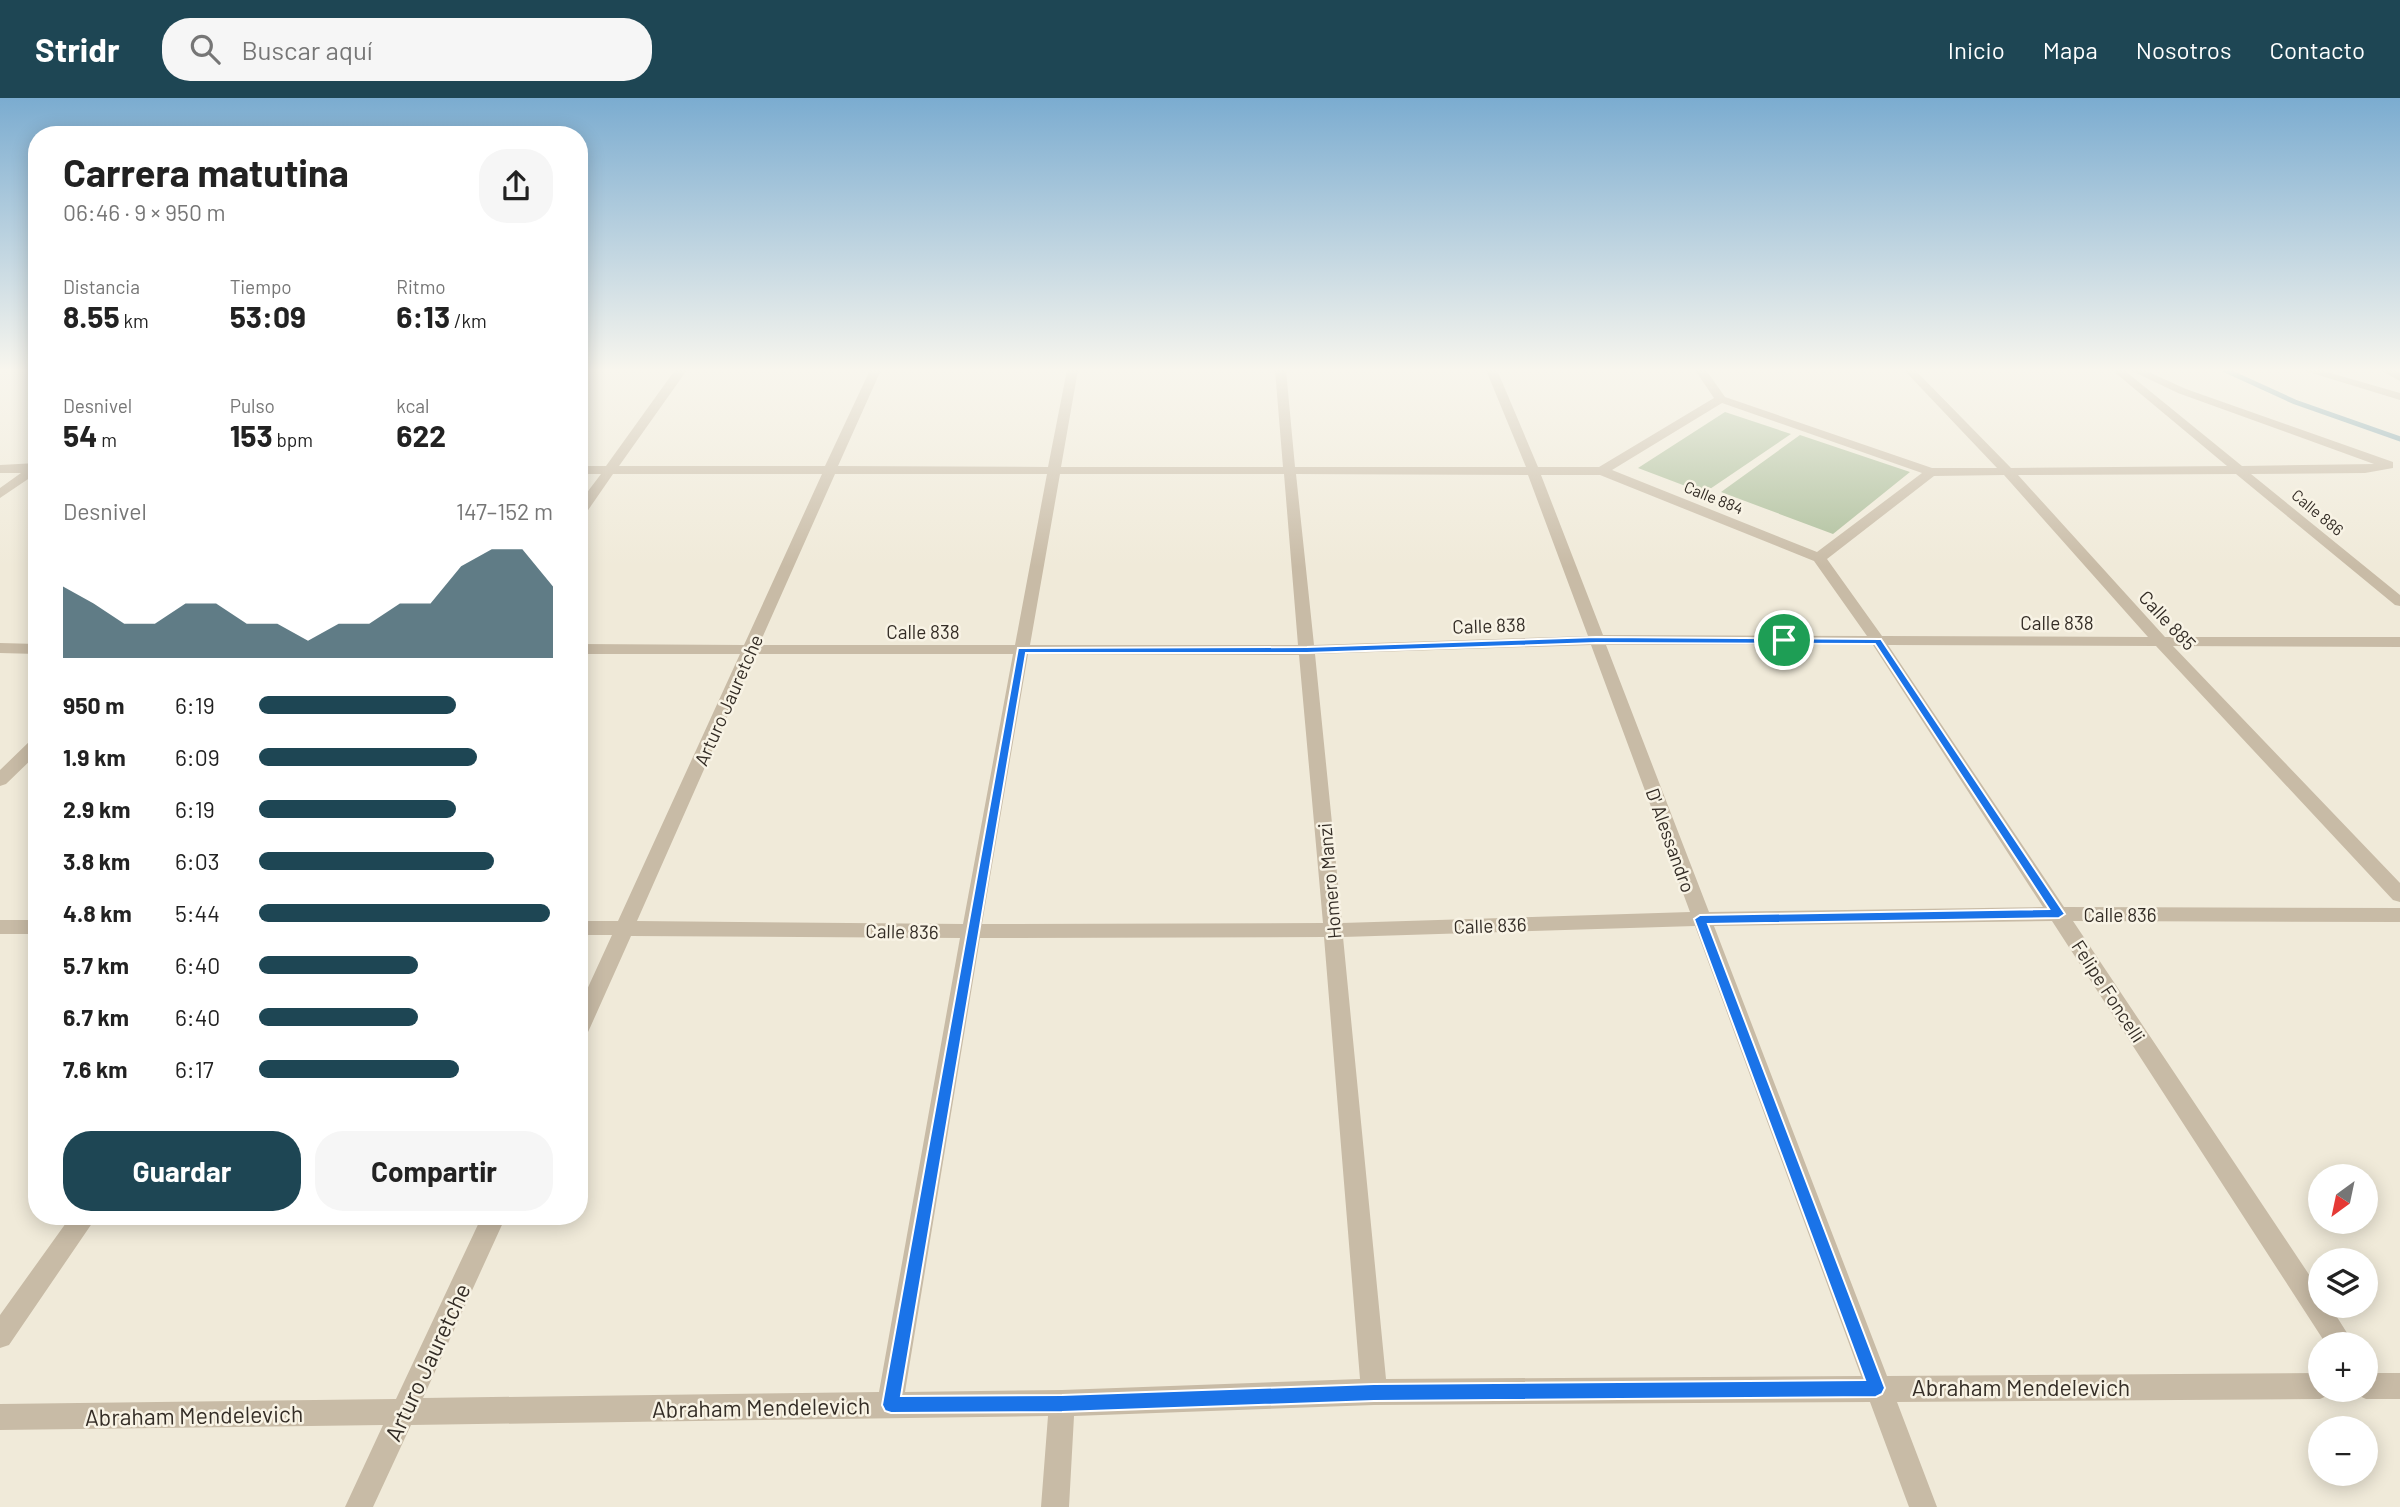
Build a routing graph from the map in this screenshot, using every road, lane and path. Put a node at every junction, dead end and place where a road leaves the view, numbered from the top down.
1 (634, 436) edge
2 (846, 436) edge
3 (1060, 436) edge
4 (1285, 436) edge
5 (1519, 436) edge
6 (1660, 436) edge
7 (1827, 436) edge
8 (1973, 436) edge
9 (2197, 436) edge
10 (2307, 436) edge
11 (2394, 467) edge
12 (0, 469) edge
13 (28, 469) edge
14 (588, 470) edge
15 (609, 470) junction
16 (832, 470) junction
17 (1054, 470) junction
18 (1287, 470) junction
19 (1533, 470) junction
20 (2006, 470) junction
21 (1602, 471) junction
22 (2241, 471) junction
23 (1931, 472) junction
24 (28, 475) edge
25 (0, 494) edge
26 (588, 500) edge
27 (1819, 558) junction
28 (2400, 602) edge
29 (1596, 640) junction
30 (1878, 641) junction
31 (2160, 642) junction
32 (2400, 642) edge
33 (0, 649) edge
34 (28, 649) edge
35 (588, 649) edge
36 (750, 650) junction
37 (1022, 650) junction
38 (1307, 650) junction
39 (28, 753) edge
40 (0, 780) edge
41 (2400, 895) edge
42 (2059, 914) junction
43 (2400, 915) edge
44 (1700, 919) junction
45 (0, 927) edge
46 (28, 927) edge
47 (588, 928) edge
48 (626, 928) junction
49 (1333, 930) junction
50 (971, 931) junction
51 (588, 1010) edge
52 (79, 1225) edge
53 (490, 1225) edge
54 (2334, 1332) edge
55 (0, 1336) edge
56 (2378, 1385) edge
57 (2308, 1386) edge
58 (2400, 1386) edge
59 (1876, 1388) junction
60 (1374, 1392) junction
61 (1062, 1403) junction
62 (891, 1405) junction
63 (404, 1412) junction
64 (0, 1417) edge
65 (359, 1507) edge
66 (1055, 1507) edge
67 (1923, 1507) edge

1 - 15 street
2 - 16 street, Arturo Jauretche
3 - 17 street
4 - 18 street, Homero Manzi
5 - 19 street, D' Alessandro
6 - 21 street
7 - 23 street
8 - 20 street, Calle 885
9 - 22 street, Calle 886
10 - 11 street
11 - 22 street
12 - 13 street
14 - 15 street
15 - 16 street
15 - 26 street
16 - 17 street
16 - 36 street, Arturo Jauretche
17 - 18 street
17 - 37 street
18 - 19 street
18 - 38 street, Homero Manzi
19 - 21 street
19 - 29 street, D' Alessandro
20 - 22 street
20 - 23 street
20 - 31 street, Calle 885
21 - 27 street, Calle 884
22 - 28 street, Calle 886
23 - 27 street
24 - 25 street
27 - 30 street, Felipe Foncelli
29 - 30 street, Calle 838
29 - 38 street, Calle 838
29 - 44 street, D' Alessandro
30 - 31 street, Calle 838
30 - 42 street, Felipe Foncelli
31 - 32 street, Calle 838
31 - 41 street, Calle 885
33 - 34 street
35 - 36 street, Calle 838
36 - 37 street, Calle 838
36 - 48 street, Arturo Jauretche
37 - 38 street, Calle 838
37 - 50 street
38 - 49 street, Homero Manzi
39 - 40 street
42 - 43 street, Calle 836
42 - 44 street, Calle 836
42 - 54 street, Felipe Foncelli
44 - 49 street, Calle 836
44 - 59 street, D' Alessandro
45 - 46 street
47 - 48 street, Calle 836
48 - 50 street, Calle 836
48 - 51 street, Arturo Jauretche
49 - 50 street, Calle 836
49 - 60 street, Homero Manzi
50 - 62 street
52 - 55 street
53 - 63 street, Arturo Jauretche
56 - 58 street
57 - 59 street, Abraham Mendelevich
59 - 60 street, Abraham Mendelevich
59 - 67 street, D' Alessandro
60 - 61 street, Abraham Mendelevich
61 - 62 street, Abraham Mendelevich
61 - 66 street
62 - 63 street, Abraham Mendelevich
63 - 64 street, Abraham Mendelevich
63 - 65 street, Arturo Jauretche

